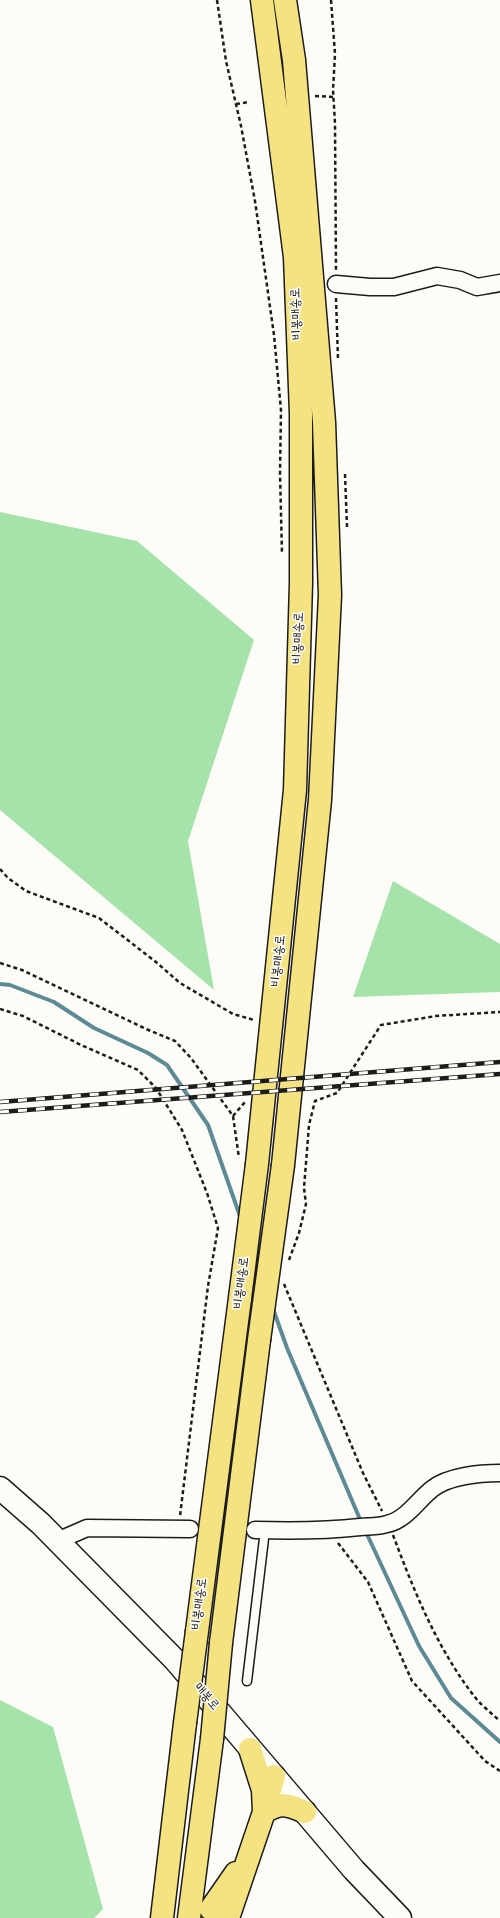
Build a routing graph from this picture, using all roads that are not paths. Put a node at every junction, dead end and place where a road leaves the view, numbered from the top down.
1 (262, 0) edge
2 (285, 0) edge
3 (500, 283) edge
4 (336, 284) road end
5 (500, 1473) edge
6 (0, 1488) edge
7 (184, 1529) tunnel mouth
8 (260, 1530) joint
9 (57, 1541) junction
10 (248, 1681) dead end
11 (250, 1749) junction
12 (274, 1776) junction
13 (264, 1812) junction
14 (304, 1812) junction
15 (220, 1913) edge
16 (162, 1918) edge
17 (189, 1918) edge
18 (400, 1918) edge

1 - 16 highway, 비봉매송로, bridge
2 - 17 highway, 비봉매송로, bridge
3 - 4 street
5 - 8 street
6 - 9 main road, 매봉로
7 - 9 street
8 - 10 lane
9 - 11 main road, 매봉로
11 - 12 main road, 매봉로
11 - 13 highway
12 - 13 highway
12 - 14 main road, 매봉로
13 - 14 highway
13 - 15 highway
14 - 18 main road, 매봉로

